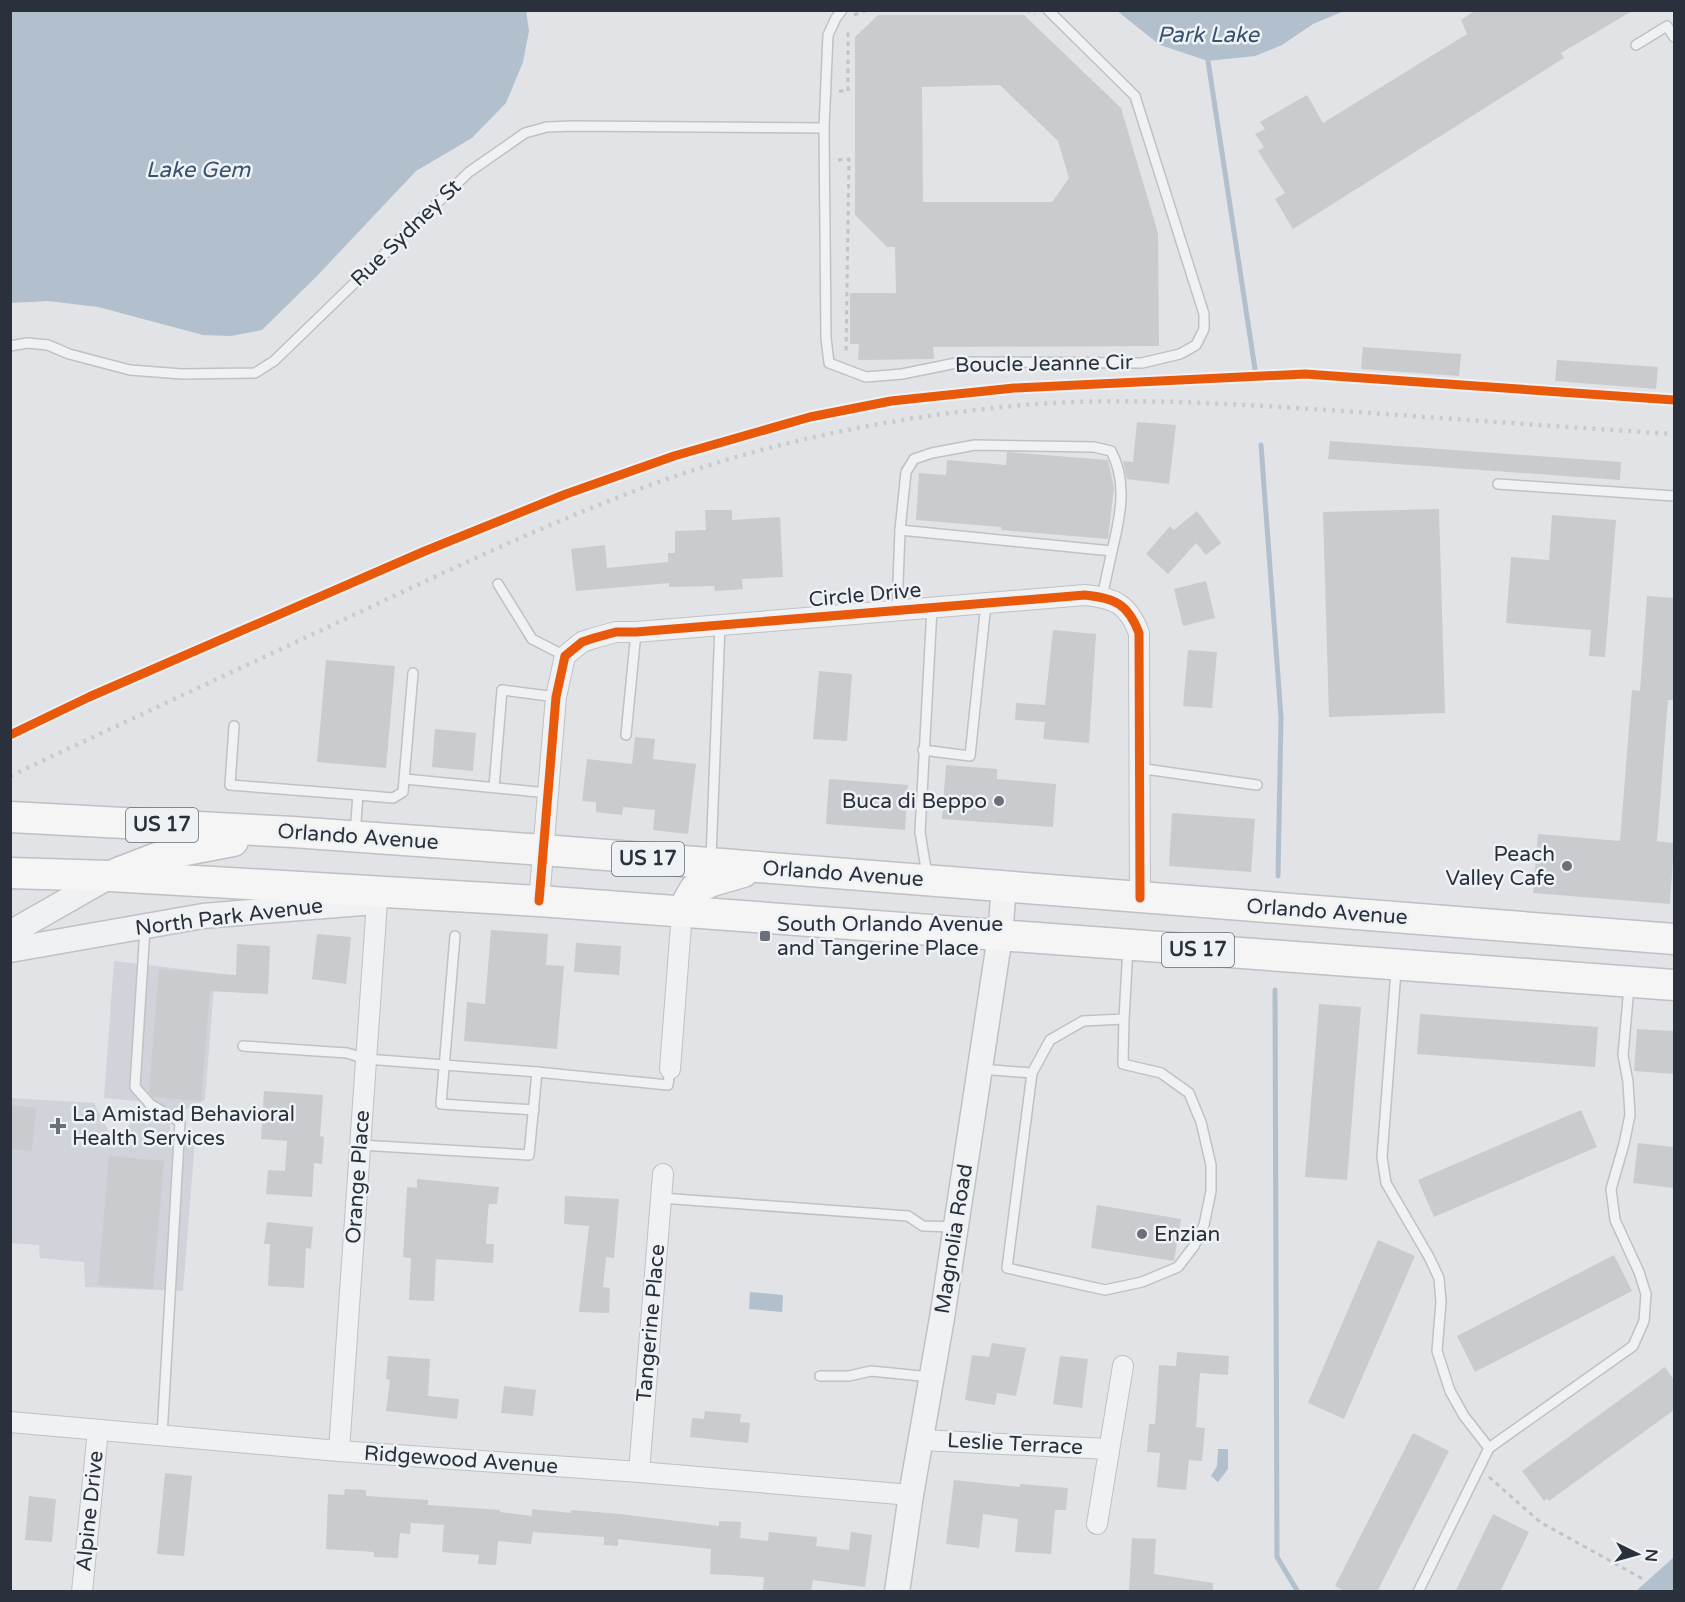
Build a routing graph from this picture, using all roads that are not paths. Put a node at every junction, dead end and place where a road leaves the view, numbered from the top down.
1 (842, 10) edge
2 (1048, 10) edge
3 (1674, 37) edge
4 (1636, 45) dead end
5 (824, 128) junction
6 (10, 346) edge
7 (1498, 484) dead end
8 (1674, 496) edge
9 (900, 530) junction
10 (1112, 551) junction
11 (498, 584) dead end
12 (1102, 597) junction
13 (986, 603) junction
14 (932, 608) junction
15 (897, 611) junction
16 (720, 625) junction
17 (636, 632) junction
18 (565, 656) junction
19 (413, 673) dead end
20 (556, 697) junction
21 (234, 726) dead end
22 (626, 735) dead end
23 (923, 750) junction
24 (1138, 768) junction
25 (405, 779) junction
26 (1257, 785) dead end
27 (494, 787) junction
28 (548, 793) junction
29 (358, 795) junction
30 (10, 817) edge
31 (293, 832) junction
32 (355, 836) junction
33 (543, 850) junction
34 (711, 864) junction
35 (757, 867) junction
36 (10, 873) edge
37 (110, 876) junction
38 (928, 881) junction
39 (1004, 886) junction
40 (449, 896) junction
41 (1140, 898) junction
42 (539, 901) junction
43 (377, 902) junction
44 (682, 912) junction
45 (145, 926) junction
46 (10, 933) edge
47 (455, 936) dead end
48 (1000, 936) junction
49 (1674, 939) edge
50 (1129, 945) junction
51 (10, 950) edge
52 (1396, 963) junction
53 (1629, 982) junction
54 (1674, 985) edge
55 (1124, 1019) junction
56 (243, 1046) dead end
57 (366, 1059) junction
58 (444, 1065) junction
59 (980, 1068) junction
60 (670, 1069) joint
61 (537, 1072) junction
62 (1032, 1073) junction
63 (534, 1110) junction
64 (360, 1145) junction
65 (663, 1174) dead end
66 (661, 1198) junction
67 (956, 1227) junction
68 (1123, 1366) dead end
69 (819, 1376) dead end
70 (931, 1377) junction
71 (10, 1422) edge
72 (98, 1430) junction
73 (162, 1436) junction
74 (921, 1440) junction
75 (1489, 1448) junction
76 (1109, 1449) junction
77 (339, 1452) junction
78 (639, 1472) junction
79 (911, 1495) junction
80 (1097, 1524) dead end
81 (82, 1592) edge
82 (897, 1592) edge
83 (1418, 1592) edge

1 - 5 lane, Boucle Jeanne Cir
2 - 5 lane, Boucle Jeanne Cir
3 - 4 lane
5 - 6 lane, Rue Sydney St
7 - 8 lane
9 - 10 lane
9 - 10 lane
9 - 15 lane
10 - 12 lane
11 - 18 lane
12 - 13 street, Circle Drive
12 - 24 street, Circle Drive
13 - 14 street, Circle Drive
13 - 23 lane
14 - 15 street, Circle Drive
14 - 23 lane
15 - 16 street, Circle Drive
16 - 17 street, Circle Drive
16 - 34 lane
17 - 18 street, Circle Drive
17 - 22 lane
18 - 20 street
19 - 25 lane
20 - 27 lane
20 - 28 street
21 - 29 lane
23 - 38 lane
24 - 26 lane
24 - 41 street, Circle Drive
25 - 27 lane
25 - 29 lane
27 - 28 lane
28 - 33 street
29 - 32 lane
30 - 31 main road, Orlando Avenue / US 17
31 - 32 main road, Orlando Avenue / US 17
31 - 37 main road
32 - 33 main road, Orlando Avenue / US 17
33 - 34 main road, Orlando Avenue / US 17
33 - 42 street
34 - 35 main road, Orlando Avenue / US 17
35 - 38 main road, Orlando Avenue / US 17
35 - 44 main road
36 - 37 main road, US 17
37 - 40 main road, US 17
37 - 46 street
38 - 39 main road, Orlando Avenue / US 17
39 - 41 main road, Orlando Avenue / US 17
39 - 48 street, Magnolia Road
40 - 42 main road, US 17
40 - 43 street, North Park Avenue
41 - 49 main road, Orlando Avenue / US 17
42 - 44 main road, US 17
43 - 45 street, North Park Avenue
43 - 57 street, Orange Place
44 - 48 main road, US 17
44 - 60 street
45 - 51 street, North Park Avenue
45 - 73 lane
47 - 58 lane
48 - 50 main road, US 17
48 - 59 street, Magnolia Road
50 - 52 main road, US 17
50 - 55 lane
52 - 53 main road, US 17
52 - 75 lane
53 - 54 main road, US 17
53 - 75 lane
55 - 62 lane
55 - 62 lane
56 - 57 lane
57 - 58 lane
57 - 64 street, Orange Place
58 - 61 lane
58 - 63 lane
59 - 62 lane
59 - 67 street, Magnolia Road
60 - 61 lane
61 - 63 lane
63 - 64 lane
64 - 77 street, Orange Place
65 - 66 street, Tangerine Place
66 - 67 lane
66 - 78 street, Tangerine Place
67 - 70 street, Magnolia Road
68 - 76 street, Leslie Terrace
69 - 70 lane
70 - 74 street, Magnolia Road
71 - 72 street, Ridgewood Avenue
72 - 73 street, Ridgewood Avenue
72 - 81 street, Alpine Drive
73 - 77 street, Ridgewood Avenue
74 - 76 street, Leslie Terrace
74 - 79 street, Magnolia Road
75 - 83 lane
76 - 80 street, Leslie Terrace
77 - 78 street, Ridgewood Avenue
78 - 79 street, Ridgewood Avenue
79 - 82 street, Magnolia Road

